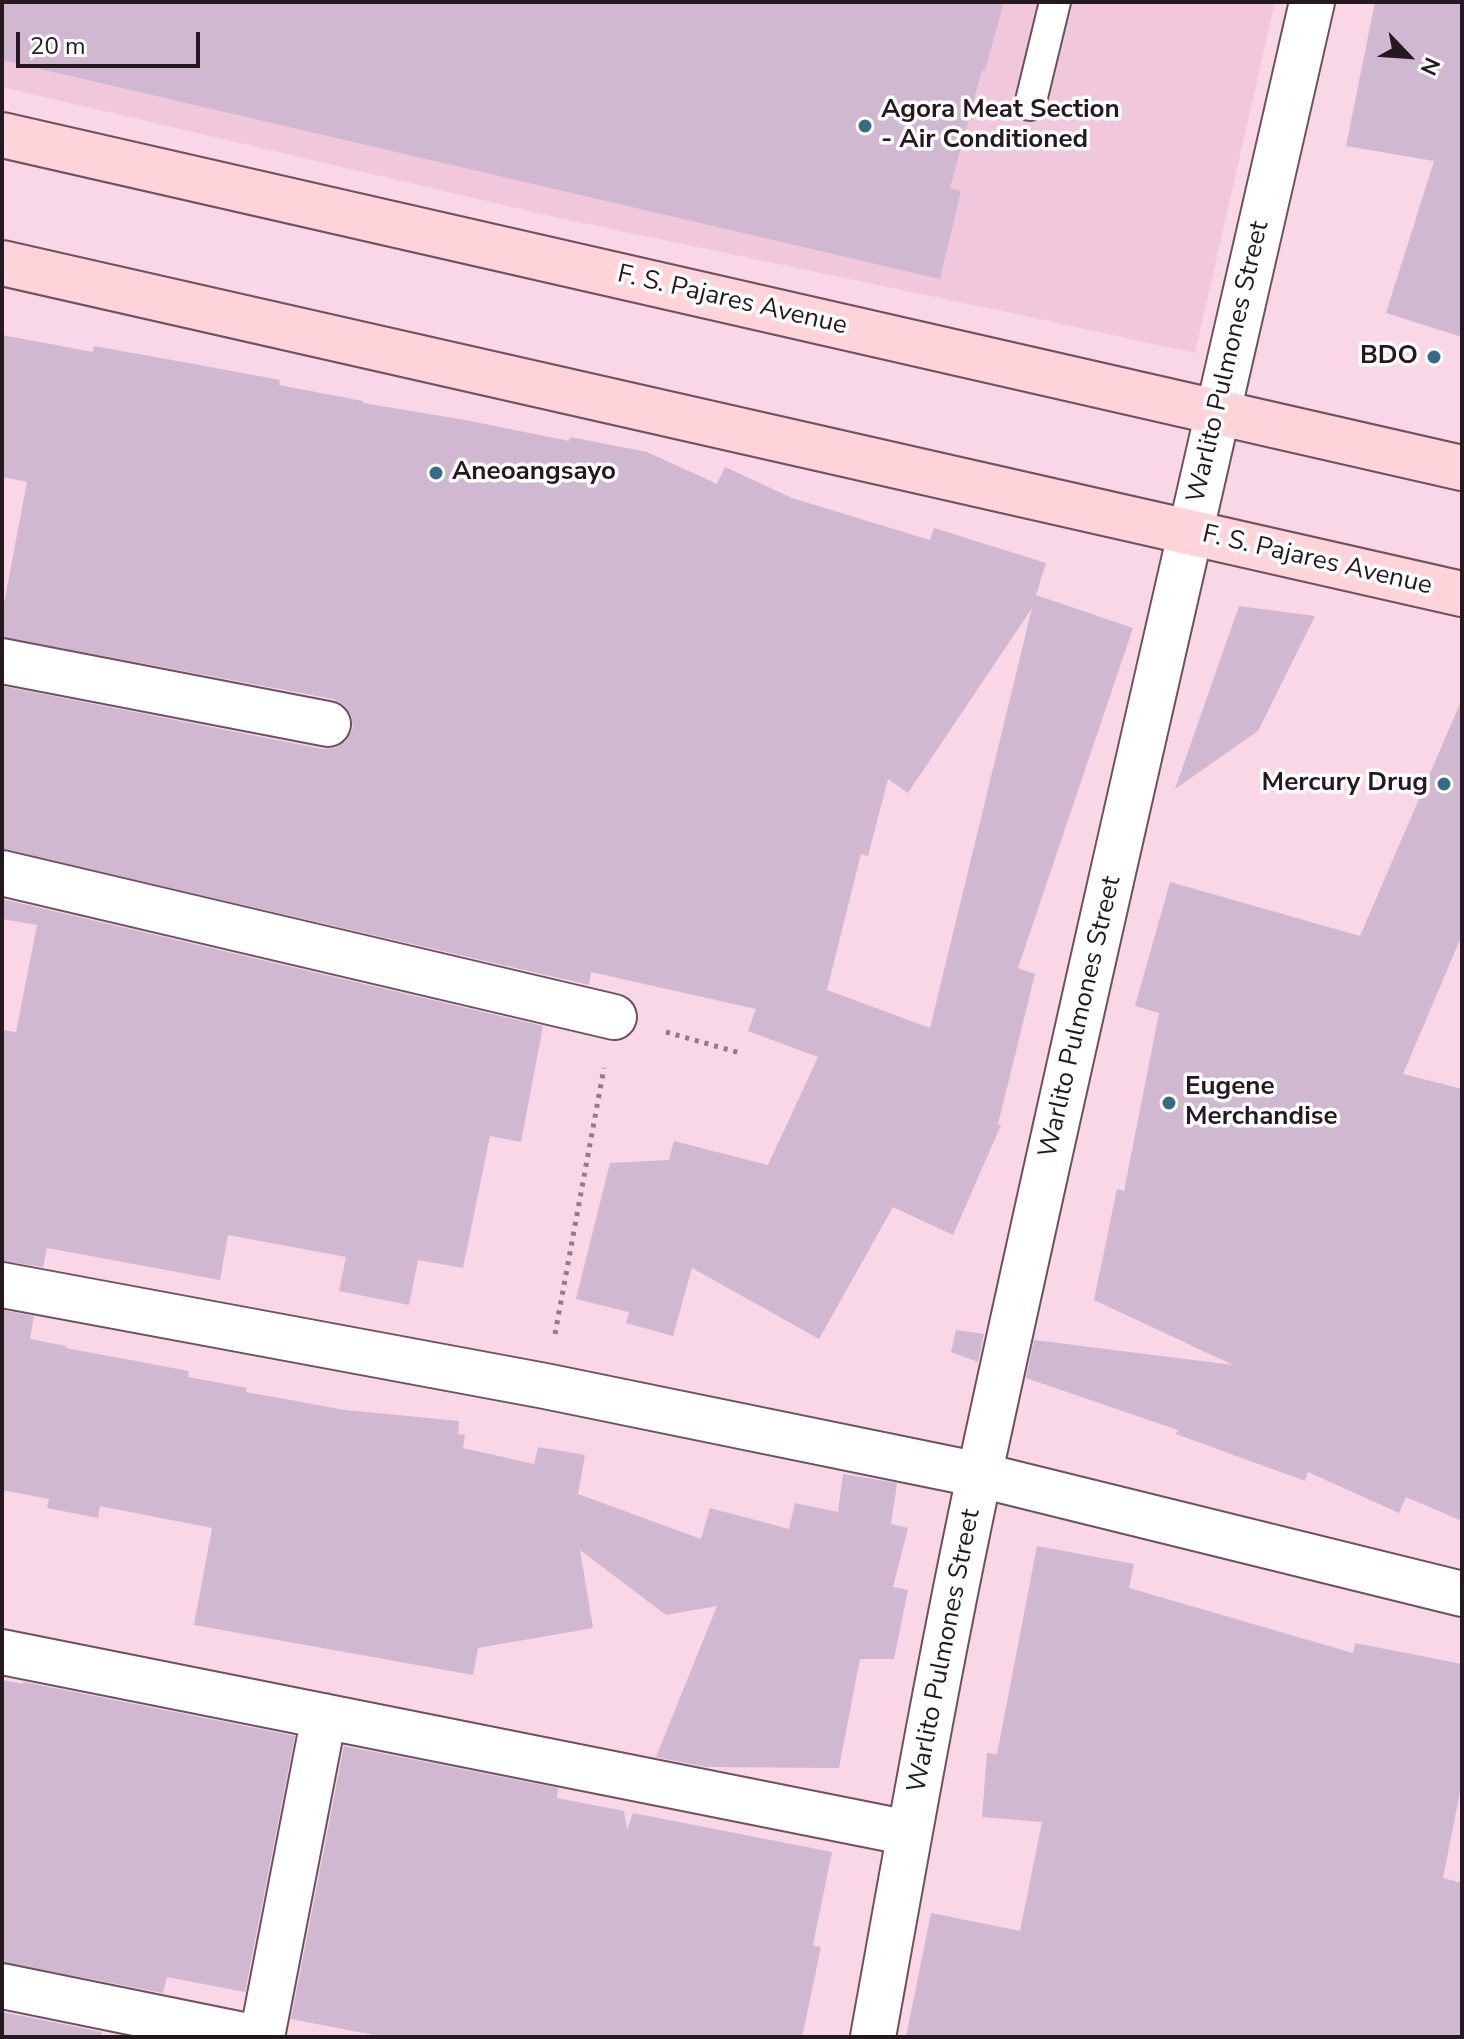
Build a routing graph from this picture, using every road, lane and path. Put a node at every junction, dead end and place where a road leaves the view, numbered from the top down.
1 (1055, 2) edge
2 (1312, 2) edge
3 (1030, 105) dead end
4 (2, 135) edge
5 (2, 263) edge
6 (1218, 412) junction
7 (1462, 468) edge
8 (1189, 533) junction
9 (1462, 594) edge
10 (2, 661) edge
11 (328, 724) dead end
12 (2, 873) edge
13 (614, 1017) junction
14 (740, 1053) dead end
15 (2, 1285) edge
16 (545, 1386) junction
17 (980, 1475) junction
18 (1462, 1594) edge
19 (2, 1652) edge
20 (324, 1716) junction
21 (909, 1833) junction
22 (2, 1986) edge
23 (253, 2037) edge
24 (262, 2037) edge
25 (873, 2037) edge

1 - 3 lane
2 - 6 street, Warlito Pulmones Street
4 - 6 main road, F. S. Pajares Avenue
5 - 8 main road, F. S. Pajares Avenue
6 - 7 main road, F. S. Pajares Avenue
6 - 8 street, Warlito Pulmones Street
8 - 9 main road, F. S. Pajares Avenue
8 - 17 street, Warlito Pulmones Street
10 - 11 street
12 - 13 street
13 - 14 path
13 - 16 path
15 - 16 street
16 - 17 street
17 - 18 street
17 - 21 street, Warlito Pulmones Street
19 - 20 street
20 - 21 street
20 - 24 street
21 - 25 street, Warlito Pulmones Street
22 - 23 street

